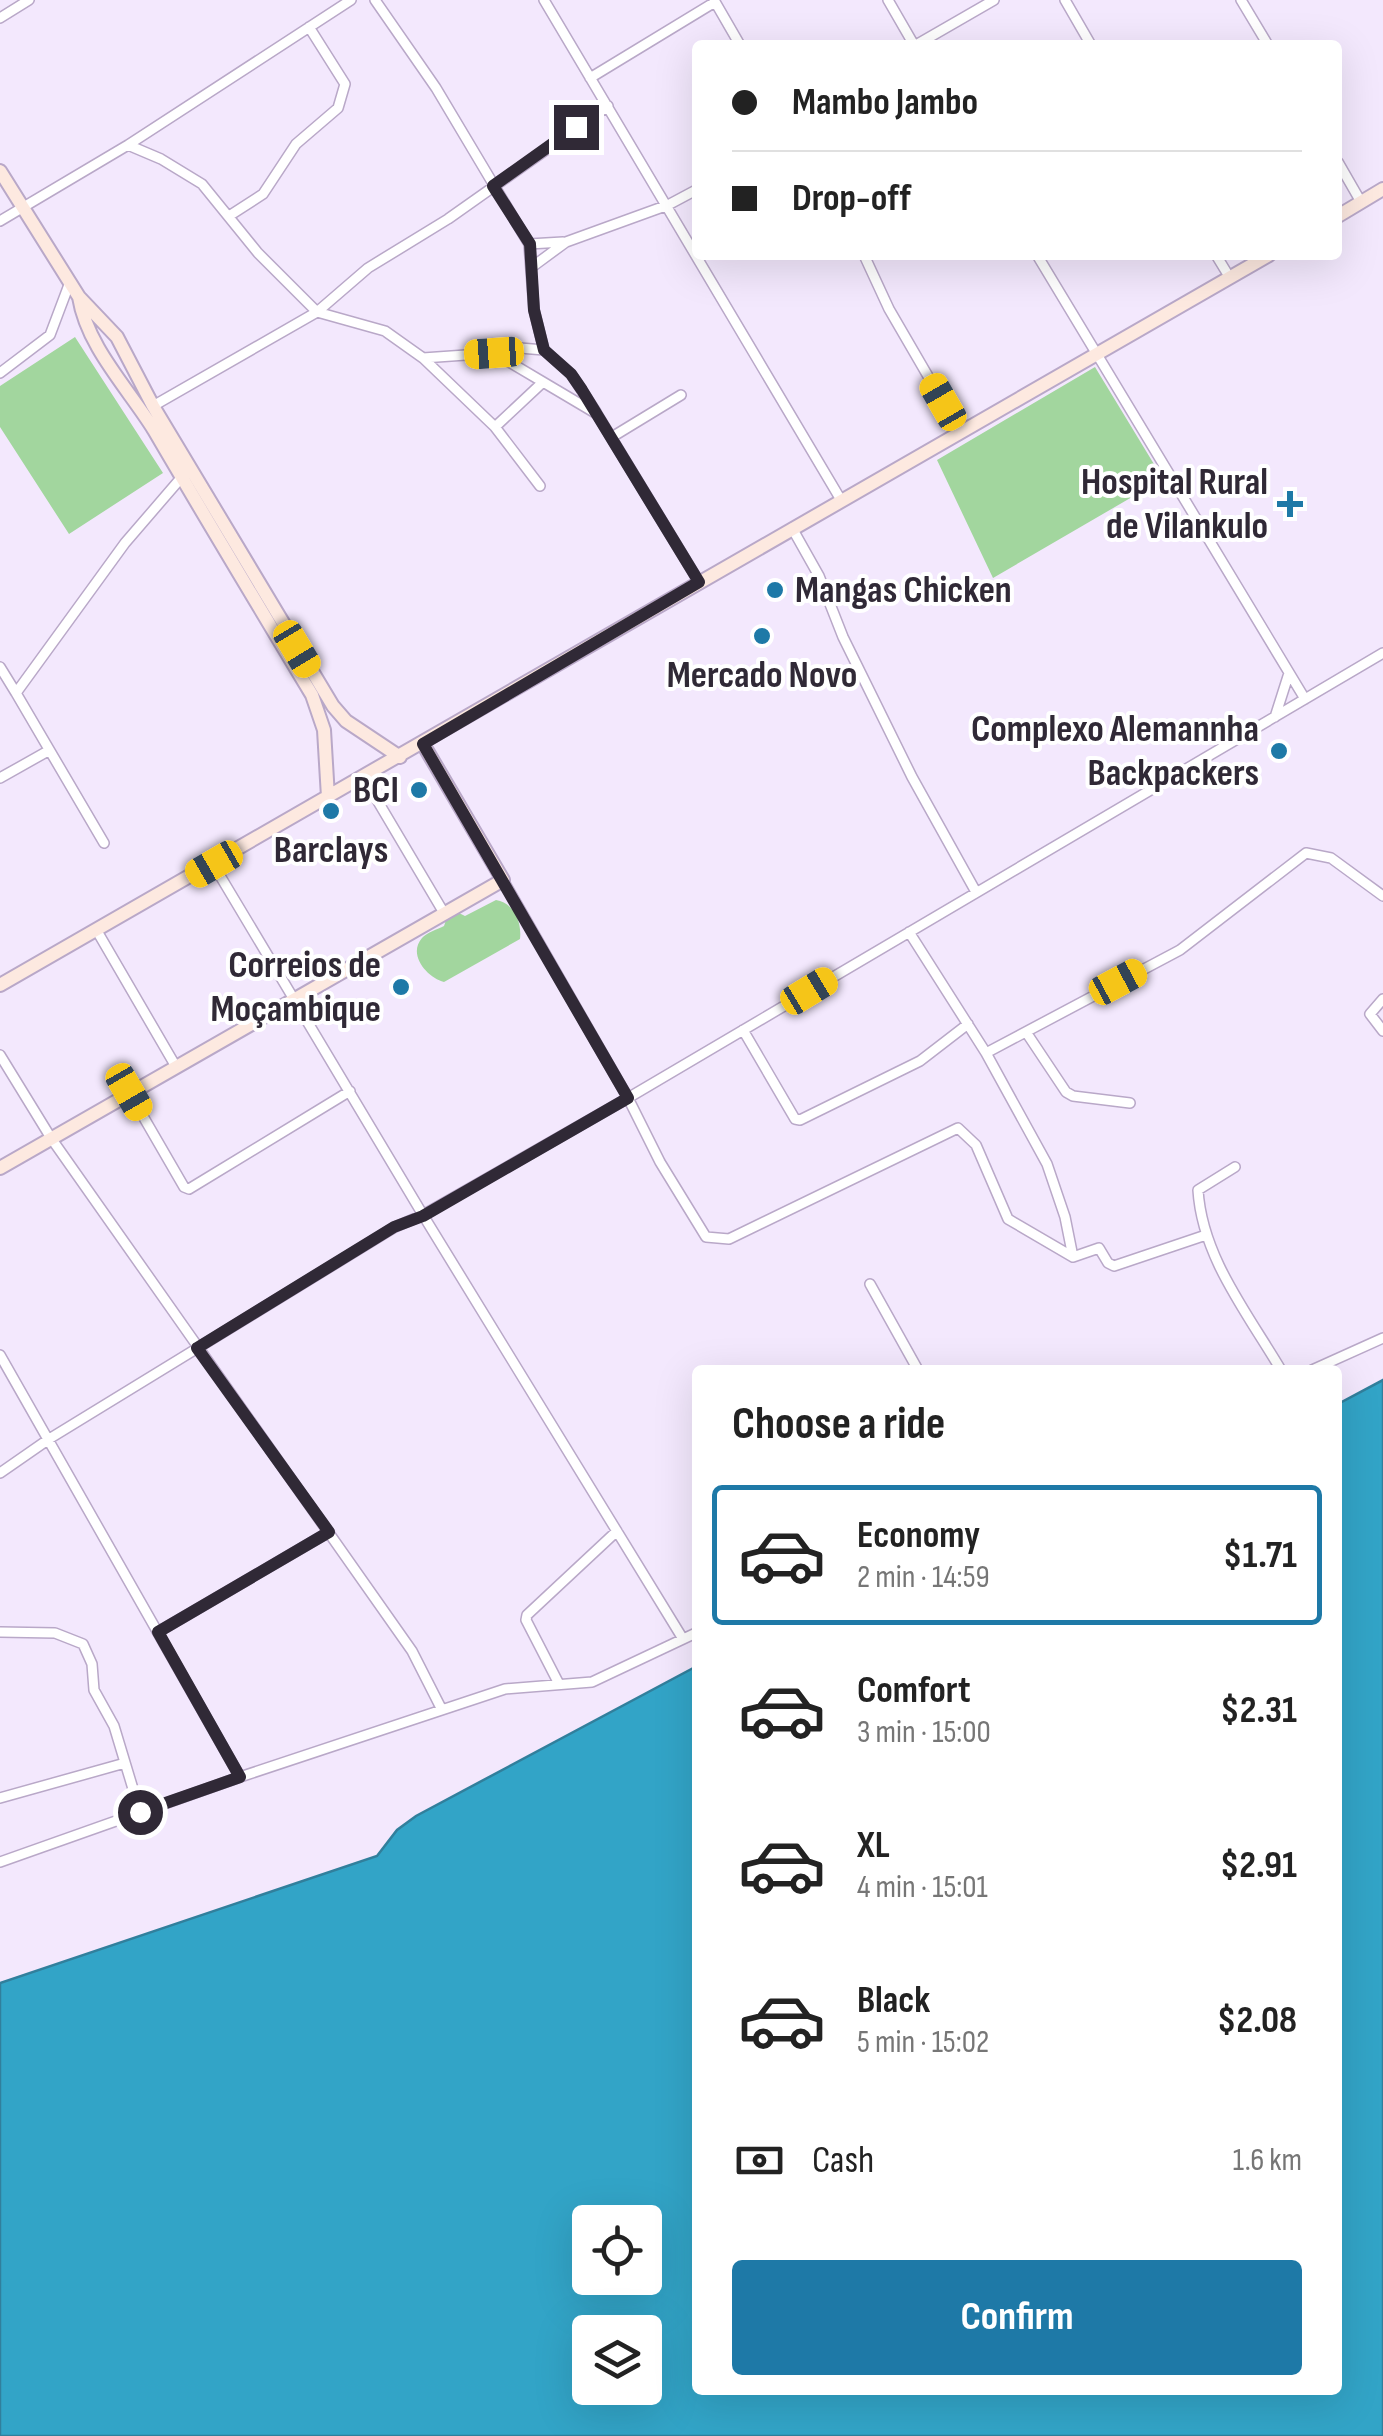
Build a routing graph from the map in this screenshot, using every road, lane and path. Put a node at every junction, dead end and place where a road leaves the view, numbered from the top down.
1 (29, 0) edge
2 (351, 0) edge
3 (375, 0) edge
4 (544, 0) edge
5 (888, 0) edge
6 (994, 0) edge
7 (1065, 0) edge
8 (1241, 0) edge
9 (714, 1) edge
10 (0, 18) edge
11 (310, 26) junction
12 (737, 40) edge
13 (912, 40) edge
14 (924, 40) edge
15 (1089, 40) edge
16 (1265, 40) edge
17 (590, 78) junction
18 (608, 106) junction
19 (128, 145) junction
20 (1342, 169) edge
21 (0, 171) edge
22 (493, 186) junction
23 (1383, 190) edge
24 (692, 192) edge
25 (1361, 202) junction
26 (668, 205) junction
27 (24, 208) junction
28 (1342, 214) edge
29 (230, 216) junction
30 (0, 220) edge
31 (566, 242) junction
32 (530, 244) junction
33 (692, 246) edge
34 (700, 260) edge
35 (866, 260) edge
36 (1040, 260) edge
37 (1219, 260) edge
38 (1261, 260) edge
39 (532, 267) junction
40 (1230, 278) junction
41 (70, 282) junction
42 (79, 297) junction
43 (317, 312) junction
44 (108, 324) junction
45 (91, 334) junction
46 (121, 346) junction
47 (544, 350) junction
48 (494, 353) junction
49 (104, 355) junction
50 (1096, 355) junction
51 (423, 358) junction
52 (0, 373) edge
53 (543, 382) junction
54 (681, 394) dead end
55 (153, 406) junction
56 (598, 414) junction
57 (495, 427) junction
58 (960, 433) junction
59 (612, 436) junction
60 (181, 478) junction
61 (540, 486) dead end
62 (841, 500) junction
63 (792, 528) junction
64 (699, 582) junction
65 (1383, 653) edge
66 (0, 667) edge
67 (1289, 673) junction
68 (16, 694) junction
69 (1305, 699) junction
70 (1275, 717) junction
71 (423, 744) junction
72 (48, 750) junction
73 (400, 757) junction
74 (0, 778) edge
75 (364, 778) junction
76 (328, 797) junction
77 (104, 843) dead end
78 (214, 864) junction
79 (503, 880) junction
80 (976, 892) junction
81 (1383, 896) edge
82 (444, 912) junction
83 (97, 930) junction
84 (908, 932) junction
85 (0, 985) edge
86 (295, 997) junction
87 (1383, 999) edge
88 (968, 1024) junction
89 (743, 1030) junction
90 (1383, 1031) edge
91 (1026, 1032) junction
92 (986, 1053) junction
93 (0, 1055) edge
94 (175, 1065) junction
95 (5, 1075) edge
96 (350, 1091) junction
97 (129, 1092) junction
98 (628, 1098) junction
99 (1130, 1103) dead end
100 (51, 1138) junction
101 (1235, 1167) dead end
102 (0, 1168) edge
103 (423, 1216) junction
104 (1206, 1236) junction
105 (1073, 1257) junction
106 (870, 1284) dead end
107 (1383, 1338) edge
108 (197, 1348) junction
109 (0, 1356) edge
110 (915, 1365) edge
111 (1278, 1365) edge
112 (1323, 1365) edge
113 (49, 1439) junction
114 (0, 1472) edge
115 (618, 1531) junction
116 (329, 1532) junction
117 (0, 1632) edge
118 (158, 1632) junction
119 (692, 1635) edge
120 (683, 1639) junction
121 (559, 1684) junction
122 (441, 1708) junction
123 (125, 1763) junction
124 (240, 1777) junction
125 (0, 1798) edge
126 (140, 1812) junction
127 (0, 1862) edge

1 - 10 street
2 - 11 street
3 - 22 street
4 - 17 street
5 - 13 street
6 - 14 street
7 - 15 street
8 - 16 street
9 - 12 street
9 - 17 street
11 - 19 street
11 - 29 street
17 - 18 street
18 - 22 street
18 - 26 street
19 - 27 street
19 - 29 street
20 - 25 street
21 - 27 main road
22 - 32 street
22 - 43 street
23 - 25 main road
24 - 26 street
25 - 28 main road
26 - 31 street
26 - 33 street
27 - 30 street
27 - 41 main road
29 - 43 street
31 - 32 street
31 - 39 street
32 - 39 street
34 - 62 street
35 - 58 street
36 - 50 street
37 - 40 street
38 - 40 main road
39 - 47 street
40 - 50 main road
41 - 42 main road
41 - 52 street
42 - 44 main road
42 - 45 main road
43 - 51 street
43 - 55 street
44 - 45 main road
44 - 46 main road
45 - 49 main road
46 - 49 main road
46 - 55 main road
47 - 48 street
47 - 56 street
48 - 51 street
48 - 53 street
49 - 60 main road
50 - 58 main road
50 - 67 street
51 - 57 street
53 - 56 street
53 - 57 street
54 - 59 street
55 - 73 main road
56 - 59 street
57 - 61 street
58 - 62 main road
59 - 64 street
60 - 68 street
60 - 76 main road
62 - 63 main road
63 - 64 main road
63 - 80 street
64 - 71 main road
65 - 69 street
66 - 68 street
67 - 69 street
67 - 70 street
68 - 72 street
69 - 70 street
70 - 80 street
71 - 73 main road
71 - 79 main road
72 - 74 street
72 - 77 street
73 - 75 main road
75 - 76 main road
75 - 82 street
76 - 78 main road
78 - 83 main road
78 - 86 street
79 - 82 main road
79 - 98 street
80 - 84 street
81 - 91 street
82 - 86 main road
83 - 85 main road
83 - 94 street
84 - 88 street
84 - 89 street
86 - 94 main road
86 - 96 street
87 - 90 street
88 - 89 street
88 - 92 street
89 - 98 street
91 - 92 street
91 - 99 street
92 - 105 street
93 - 95 street
94 - 97 main road
95 - 100 street
96 - 97 street
96 - 103 street
97 - 100 main road
98 - 103 street
98 - 105 street
100 - 102 main road
100 - 108 street
101 - 104 street
103 - 108 street
103 - 115 street
104 - 105 street
104 - 111 street
106 - 110 street
107 - 112 street
108 - 113 street
108 - 116 street
109 - 113 street
113 - 114 street
113 - 118 street
115 - 120 street
115 - 121 street
116 - 118 street
116 - 122 street
117 - 123 street
118 - 124 street
119 - 120 street
120 - 121 street
121 - 122 street
122 - 124 street
123 - 125 street
123 - 126 street
124 - 126 street
126 - 127 street

